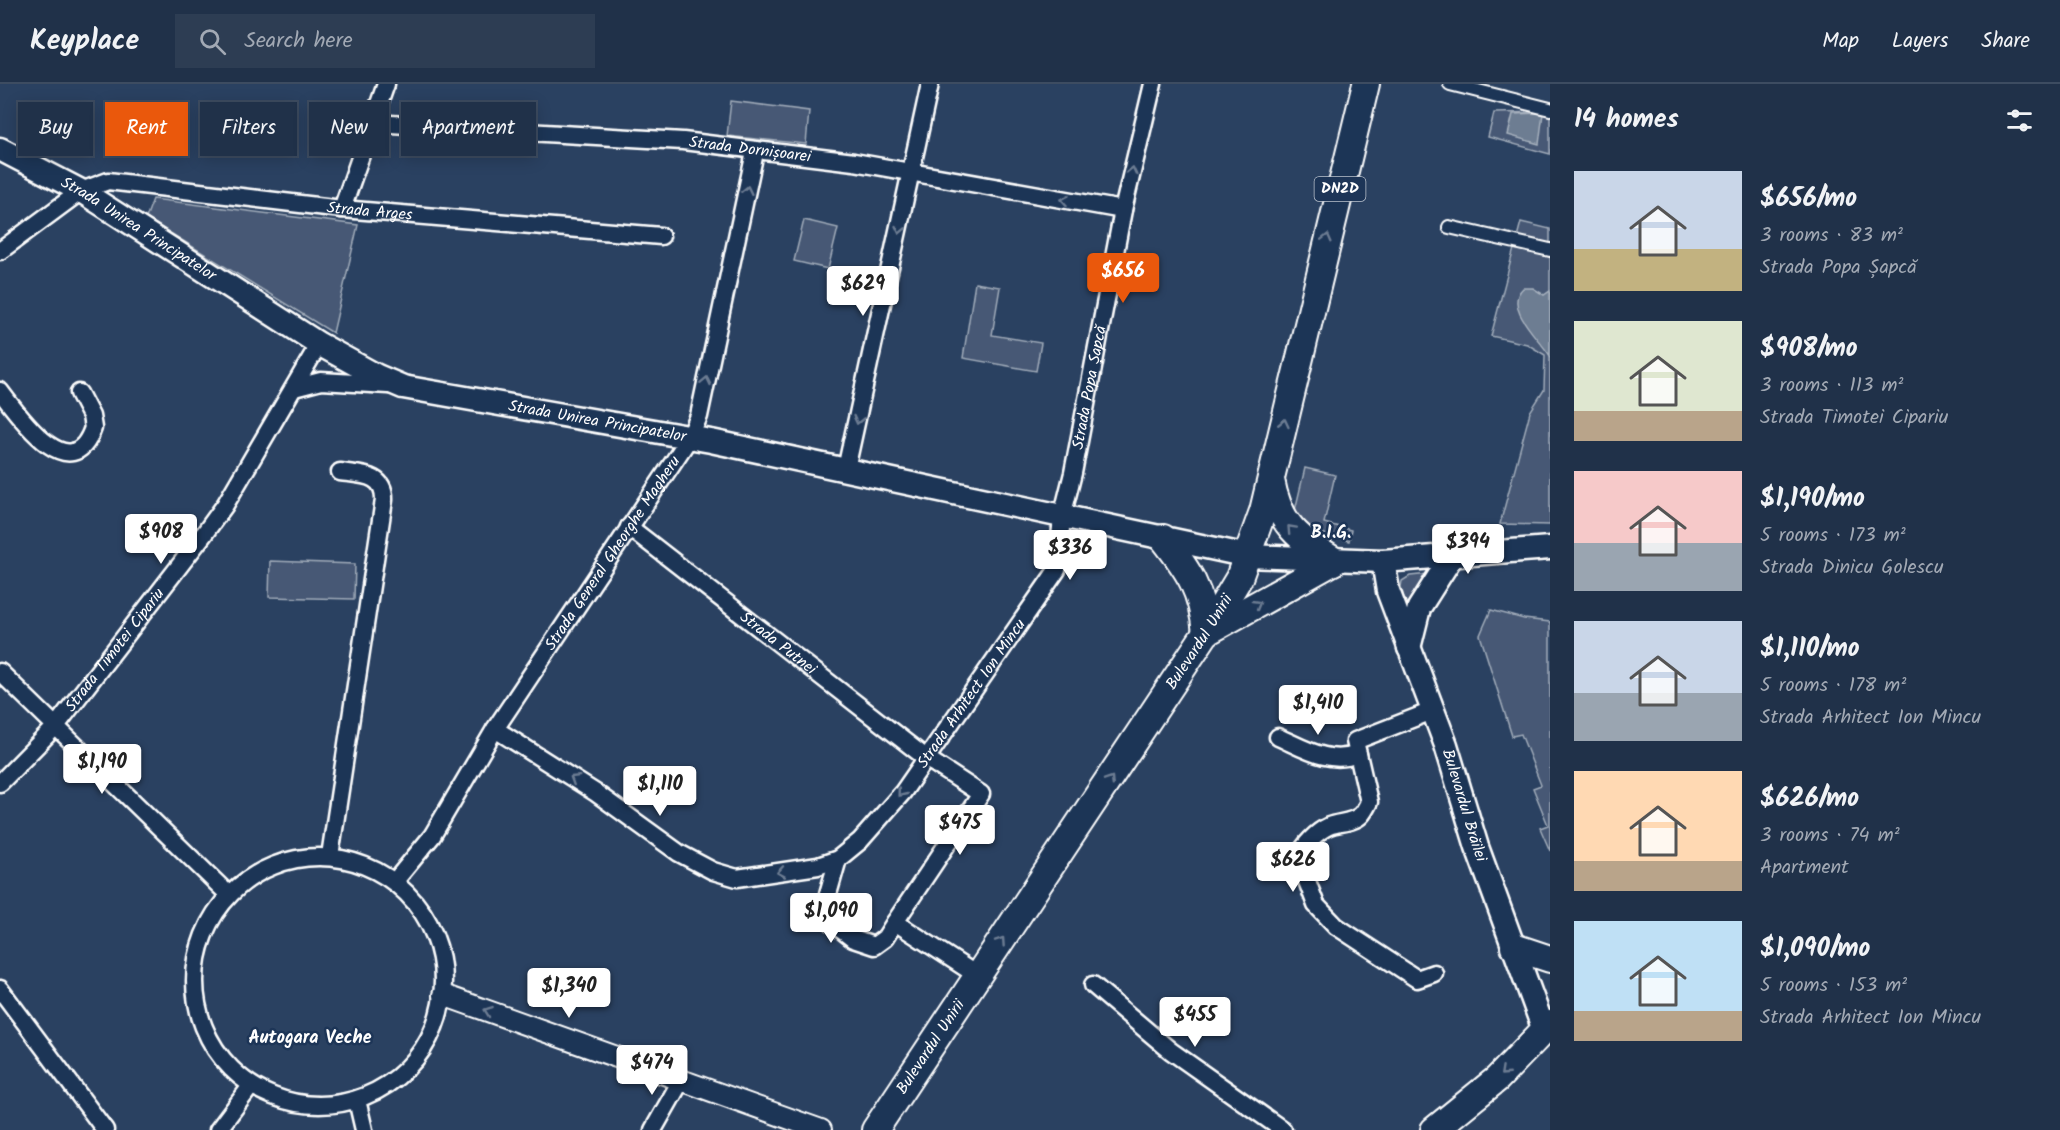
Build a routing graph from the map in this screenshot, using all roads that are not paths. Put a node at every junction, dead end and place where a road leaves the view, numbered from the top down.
1 (386, 84) edge
2 (930, 84) edge
3 (1153, 84) edge
4 (1366, 84) edge
5 (1450, 84) edge
6 (380, 102) edge
7 (1550, 109) edge
8 (389, 124) edge
9 (0, 149) edge
10 (755, 152) junction
11 (361, 156) edge
12 (913, 173) junction
13 (81, 191) junction
14 (342, 209) junction
15 (1123, 210) junction
16 (1449, 227) dead end
17 (661, 236) dead end
18 (1550, 250) edge
19 (0, 251) edge
20 (319, 344) junction
21 (403, 387) junction
22 (294, 388) junction
23 (0, 391) edge
24 (79, 393) dead end
25 (690, 437) junction
26 (846, 469) junction
27 (340, 472) dead end
28 (1270, 480) junction
29 (1062, 517) junction
30 (629, 527) junction
31 (1163, 538) junction
32 (1550, 548) edge
33 (1248, 556) junction
34 (1452, 556) junction
35 (1335, 561) junction
36 (1383, 561) junction
37 (1206, 633) junction
38 (1409, 648) junction
39 (0, 672) edge
40 (1432, 711) junction
41 (56, 726) junction
42 (495, 729) junction
43 (1278, 736) dead end
44 (1358, 754) junction
45 (926, 758) junction
46 (0, 783) edge
47 (330, 856) junction
48 (838, 859) junction
49 (395, 881) junction
50 (228, 894) junction
51 (895, 922) junction
52 (1514, 947) junction
53 (1550, 959) edge
54 (1434, 973) dead end
55 (978, 975) junction
56 (1093, 985) dead end
57 (0, 989) edge
58 (443, 995) junction
59 (1548, 1034) edge
60 (682, 1079) junction
61 (252, 1086) junction
62 (357, 1100) junction
63 (105, 1130) edge
64 (218, 1130) edge
65 (364, 1130) edge
66 (653, 1130) edge
67 (821, 1130) edge
68 (876, 1130) edge
69 (1283, 1130) edge
70 (1434, 1130) edge

1 - 6 street
2 - 12 street
15 -> 3 street, Strada Popa Șapcă
28 -> 4 main road, Bulevardul Unirii / DN2D
5 - 7 street
8 - 10 street, Strada Dornișoarei
9 - 13 main road, Strada Unirea Principatelor
10 - 12 street, Strada Dornișoarei
25 -> 10 street, Strada General Gheorghe Magheru
11 - 14 street
15 -> 12 street, Strada Dornișoarei
12 -> 26 street
13 - 14 street, Strada Argeș
13 - 19 street, Strada Argeș
13 - 20 main road, Strada Unirea Principatelor
14 - 17 street, Strada Argeș
15 - 29 street, Strada Popa Șapcă
16 - 18 street
20 - 21 main road, Strada Unirea Principatelor
20 - 22 street, Strada Timotei Cipariu
21 - 22 street
21 - 25 main road, Strada Unirea Principatelor
22 - 41 street, Strada Timotei Cipariu
23 - 24 street
25 - 26 main road, Strada Unirea Principatelor
25 - 30 street, Strada General Gheorghe Magheru
26 - 29 main road, Strada Unirea Principatelor
27 - 47 street
28 - 33 main road, Bulevardul Unirii
35 -> 28 main road
29 - 31 main road, Strada Unirea Principatelor
29 - 45 street, Strada Arhitect Ion Mincu
30 - 42 street, Strada General Gheorghe Magheru
30 - 45 street, Strada Putnei
31 - 33 main road, Strada Unirea Principatelor
31 - 37 main road
32 - 34 main road, Strada Unirea Principatelor
33 - 35 main road, Strada Unirea Principatelor
33 - 37 main road, Bulevardul Unirii
34 - 36 main road, Strada Unirea Principatelor
34 - 38 main road
35 - 36 main road, Strada Unirea Principatelor
37 -> 35 main road
36 - 38 main road, Bulevardul Brăilei
55 -> 37 main road, Bulevardul Unirii
38 - 40 main road, Bulevardul Brăilei
39 - 41 street
40 - 44 street
40 - 52 main road, Bulevardul Brăilei
41 - 46 street, Strada Timotei Cipariu
41 - 50 street
48 -> 42 street, Strada Arhitect Ion Mincu
42 - 49 street, Strada General Gheorghe Magheru
43 - 44 street
44 - 54 street
45 -> 48 street, Strada Arhitect Ion Mincu
45 - 51 street, Strada Putnei
47 - 49 street
47 - 50 street
48 - 51 street
49 - 58 street
50 - 61 street
51 - 55 street
52 - 53 main road
52 - 59 main road, Bulevardul Brăilei
55 - 68 main road, Bulevardul Unirii
56 - 69 street
57 - 63 street
60 -> 58 street
58 - 62 street
59 -> 70 main road
60 - 66 street
60 - 67 street
61 - 62 street
61 - 64 street
62 - 65 street

